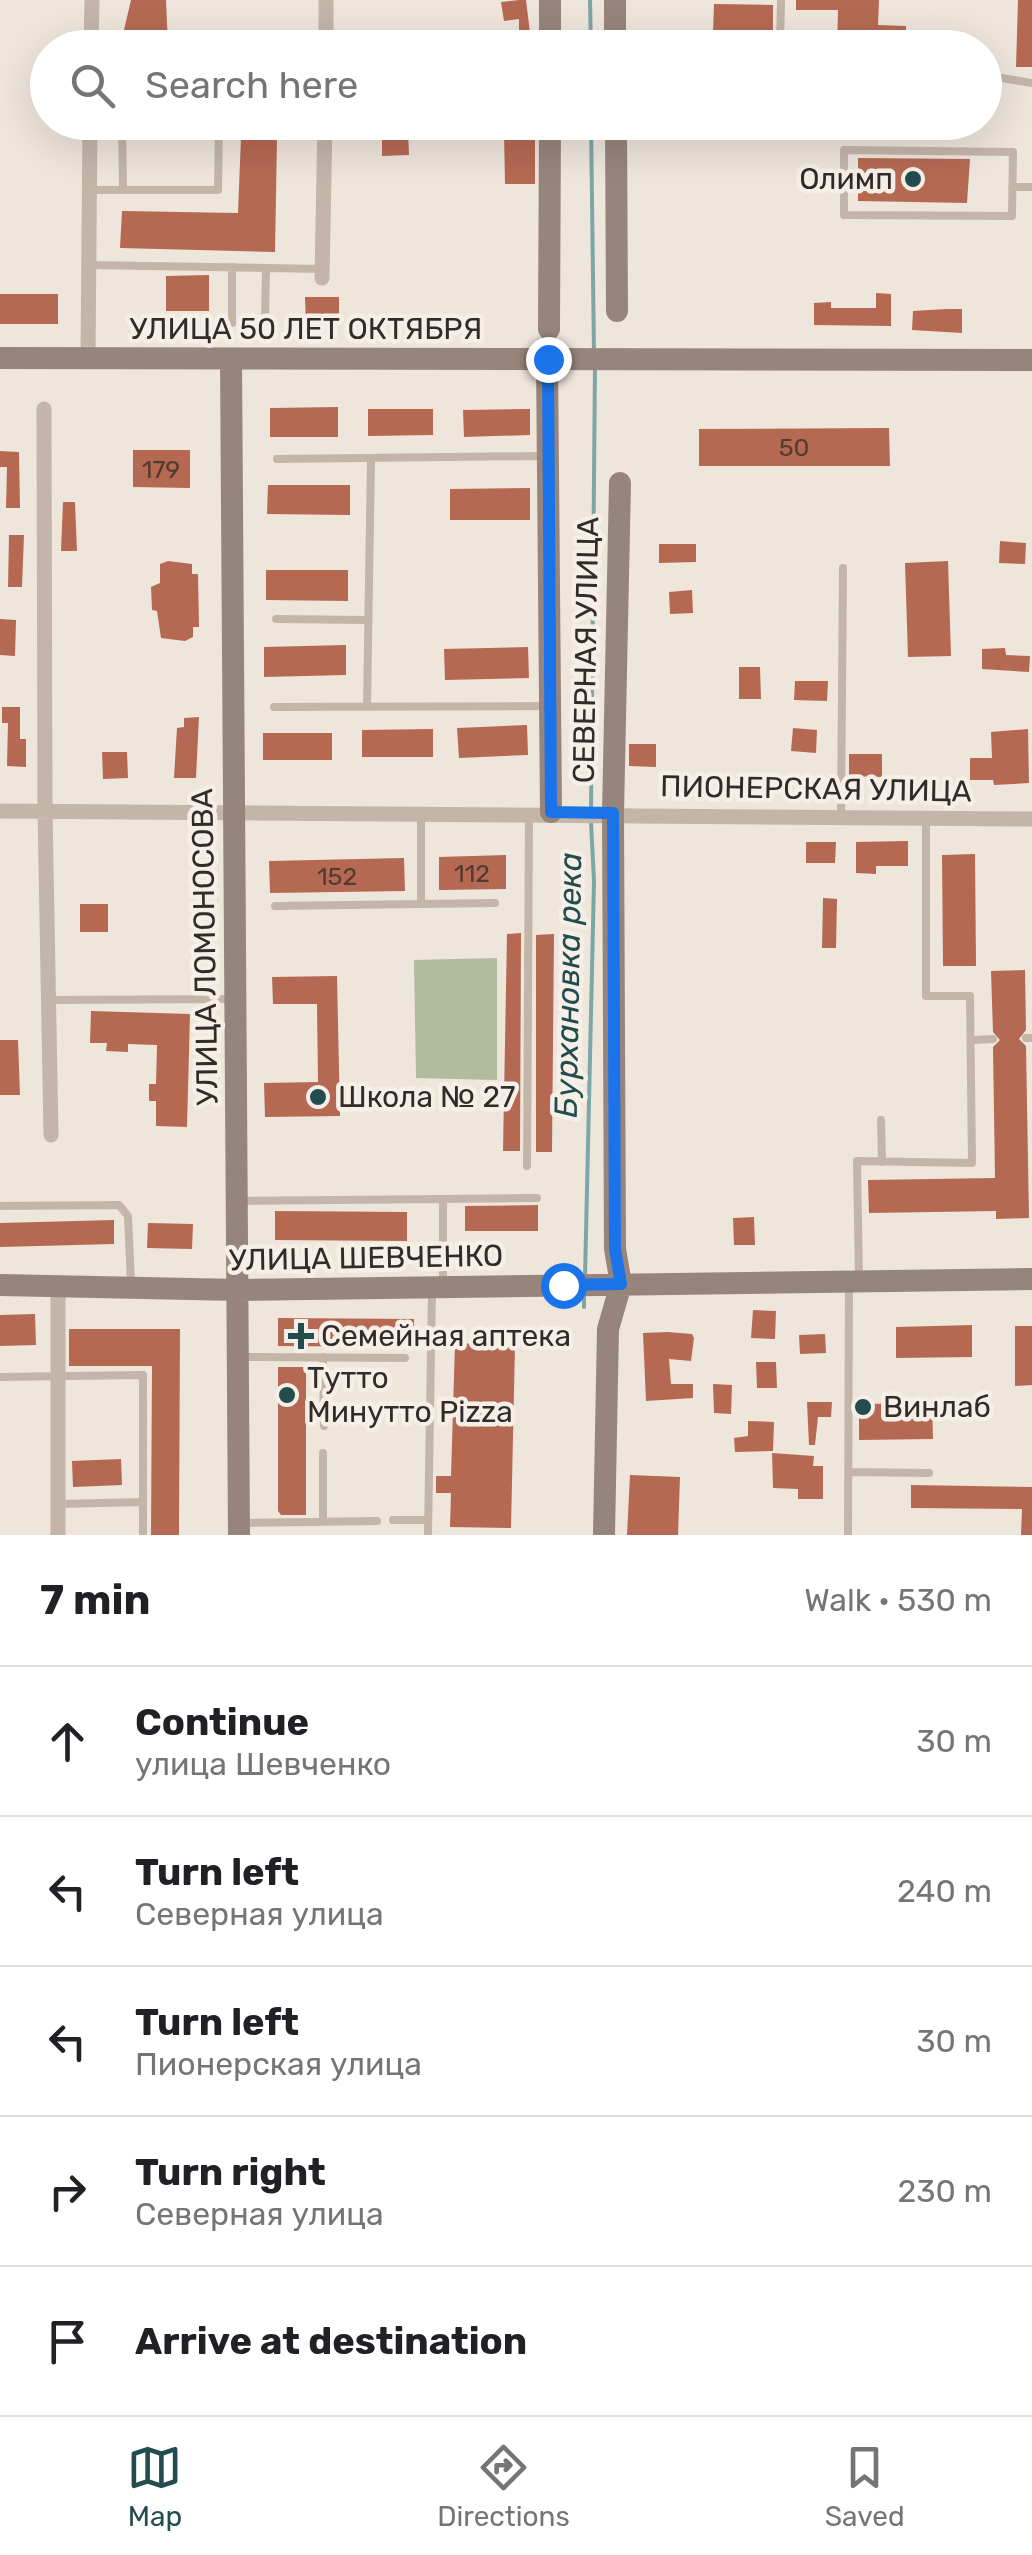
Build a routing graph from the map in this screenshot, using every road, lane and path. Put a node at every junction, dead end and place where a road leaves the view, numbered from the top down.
1 (92, 0) edge
2 (326, 0) edge
3 (550, 0) edge
4 (615, 0) edge
5 (781, 0) edge
6 (91, 30) edge
7 (326, 30) edge
8 (550, 30) edge
9 (616, 30) edge
10 (780, 30) edge
11 (1002, 79) edge
12 (1032, 83) edge
13 (90, 140) edge
14 (122, 140) edge
15 (218, 140) edge
16 (325, 140) edge
17 (550, 140) edge
18 (616, 140) edge
19 (1012, 187) junction
20 (1032, 187) edge
21 (89, 190) junction
22 (123, 190) junction
23 (88, 265) junction
24 (232, 267) junction
25 (266, 268) junction
26 (322, 273) joint
27 (616, 311) dead end
28 (232, 322) dead end
29 (265, 323) dead end
30 (549, 329) dead end
31 (0, 358) edge
32 (88, 358) junction
33 (232, 359) junction
34 (548, 359) junction
35 (1032, 360) edge
36 (44, 409) dead end
37 (548, 456) junction
38 (372, 458) junction
39 (278, 459) dead end
40 (620, 483) dead end
41 (844, 568) dead end
42 (276, 619) dead end
43 (368, 620) junction
44 (550, 706) junction
45 (274, 707) dead end
46 (366, 707) junction
47 (0, 811) edge
48 (44, 811) junction
49 (233, 812) junction
50 (421, 812) junction
51 (540, 812) junction
52 (613, 813) junction
53 (841, 816) junction
54 (926, 818) junction
55 (1032, 819) edge
56 (495, 903) dead end
57 (422, 904) junction
58 (276, 906) dead end
59 (235, 999) junction
60 (48, 1000) junction
61 (993, 1039) dead end
62 (972, 1040) junction
63 (881, 1120) dead end
64 (51, 1135) dead end
65 (882, 1162) junction
66 (527, 1166) dead end
67 (538, 1198) dead end
68 (443, 1199) junction
69 (238, 1201) junction
70 (0, 1206) edge
71 (854, 1278) junction
72 (1032, 1279) edge
73 (0, 1285) edge
74 (610, 1285) junction
75 (58, 1286) junction
76 (438, 1287) junction
77 (131, 1288) junction
78 (238, 1290) junction
79 (239, 1357) junction
80 (323, 1358) junction
81 (405, 1358) dead end
82 (58, 1375) junction
83 (0, 1377) edge
84 (324, 1426) dead end
85 (322, 1453) dead end
86 (850, 1472) junction
87 (928, 1473) dead end
88 (143, 1502) junction
89 (58, 1504) junction
90 (394, 1520) dead end
91 (427, 1520) junction
92 (377, 1521) dead end
93 (323, 1522) junction
94 (240, 1529) edge
95 (58, 1535) edge
96 (143, 1535) edge
97 (428, 1535) edge
98 (604, 1535) edge
99 (848, 1535) edge

1 - 6 street
2 - 7 street
3 - 8 street
4 - 9 street
5 - 10 lane
11 - 12 lane
13 - 21 street
14 - 22 lane
15 - 22 lane
16 - 26 street
17 - 30 street
18 - 27 street
19 - 19 lane
19 - 20 lane
21 - 22 lane
21 - 23 street
23 - 24 lane
23 - 32 street
24 - 25 lane
24 - 28 lane
25 - 26 lane
25 - 29 lane
31 - 32 street, УЛИЦА 50 ЛЕТ ОКТЯБРЯ
32 - 33 street, УЛИЦА 50 ЛЕТ ОКТЯБРЯ
33 - 34 street, УЛИЦА 50 ЛЕТ ОКТЯБРЯ
33 - 49 street, УЛИЦА ЛОМОНОСОВА
34 - 35 street, УЛИЦА 50 ЛЕТ ОКТЯБРЯ
34 - 37 street, СЕВЕРНАЯ УЛИЦА
36 - 48 street
37 - 38 lane
37 - 44 street, СЕВЕРНАЯ УЛИЦА
38 - 39 lane
38 - 43 lane
40 - 52 street, СЕВЕРНАЯ УЛИЦА
41 - 53 lane
42 - 43 lane
43 - 46 lane
44 - 46 lane
44 - 51 street, СЕВЕРНАЯ УЛИЦА
45 - 46 lane
47 - 48 street, ПИОНЕРСКАЯ УЛИЦА
48 - 49 street, ПИОНЕРСКАЯ УЛИЦА
48 - 60 street
49 - 50 street, ПИОНЕРСКАЯ УЛИЦА
49 - 59 street, УЛИЦА ЛОМОНОСОВА
50 - 51 street, ПИОНЕРСКАЯ УЛИЦА
50 - 57 lane
51 - 52 street, ПИОНЕРСКАЯ УЛИЦА
51 - 66 lane
52 - 53 street, ПИОНЕРСКАЯ УЛИЦА
52 - 74 street, СЕВЕРНАЯ УЛИЦА
53 - 54 street, ПИОНЕРСКАЯ УЛИЦА
54 - 55 street, ПИОНЕРСКАЯ УЛИЦА
54 - 62 lane
56 - 57 lane
57 - 58 lane
59 - 60 lane
59 - 69 street, УЛИЦА ЛОМОНОСОВА
60 - 64 street
61 - 62 lane
62 - 65 lane
63 - 65 lane
65 - 71 lane
67 - 68 lane
68 - 69 lane
68 - 76 lane
69 - 78 street, УЛИЦА ЛОМОНОСОВА
70 - 77 lane
71 - 72 street, УЛИЦА ШЕВЧЕНКО
71 - 74 street, УЛИЦА ШЕВЧЕНКО
71 - 86 lane
73 - 75 street, УЛИЦА ШЕВЧЕНКО
74 - 76 street, УЛИЦА ШЕВЧЕНКО
74 - 98 street, СЕВЕРНАЯ УЛИЦА
75 - 77 street, УЛИЦА ШЕВЧЕНКО
75 - 82 street
76 - 78 street, УЛИЦА ШЕВЧЕНКО
76 - 91 lane
77 - 78 street, УЛИЦА ШЕВЧЕНКО
78 - 79 street, УЛИЦА ЛОМОНОСОВА
79 - 80 lane
79 - 94 street, УЛИЦА ЛОМОНОСОВА
80 - 81 lane
80 - 84 lane
82 - 83 lane
82 - 88 lane
82 - 89 street
85 - 93 lane
86 - 87 lane
86 - 99 lane
88 - 89 lane
88 - 96 lane
89 - 95 street
90 - 91 lane
91 - 97 lane
92 - 93 lane
93 - 94 lane

